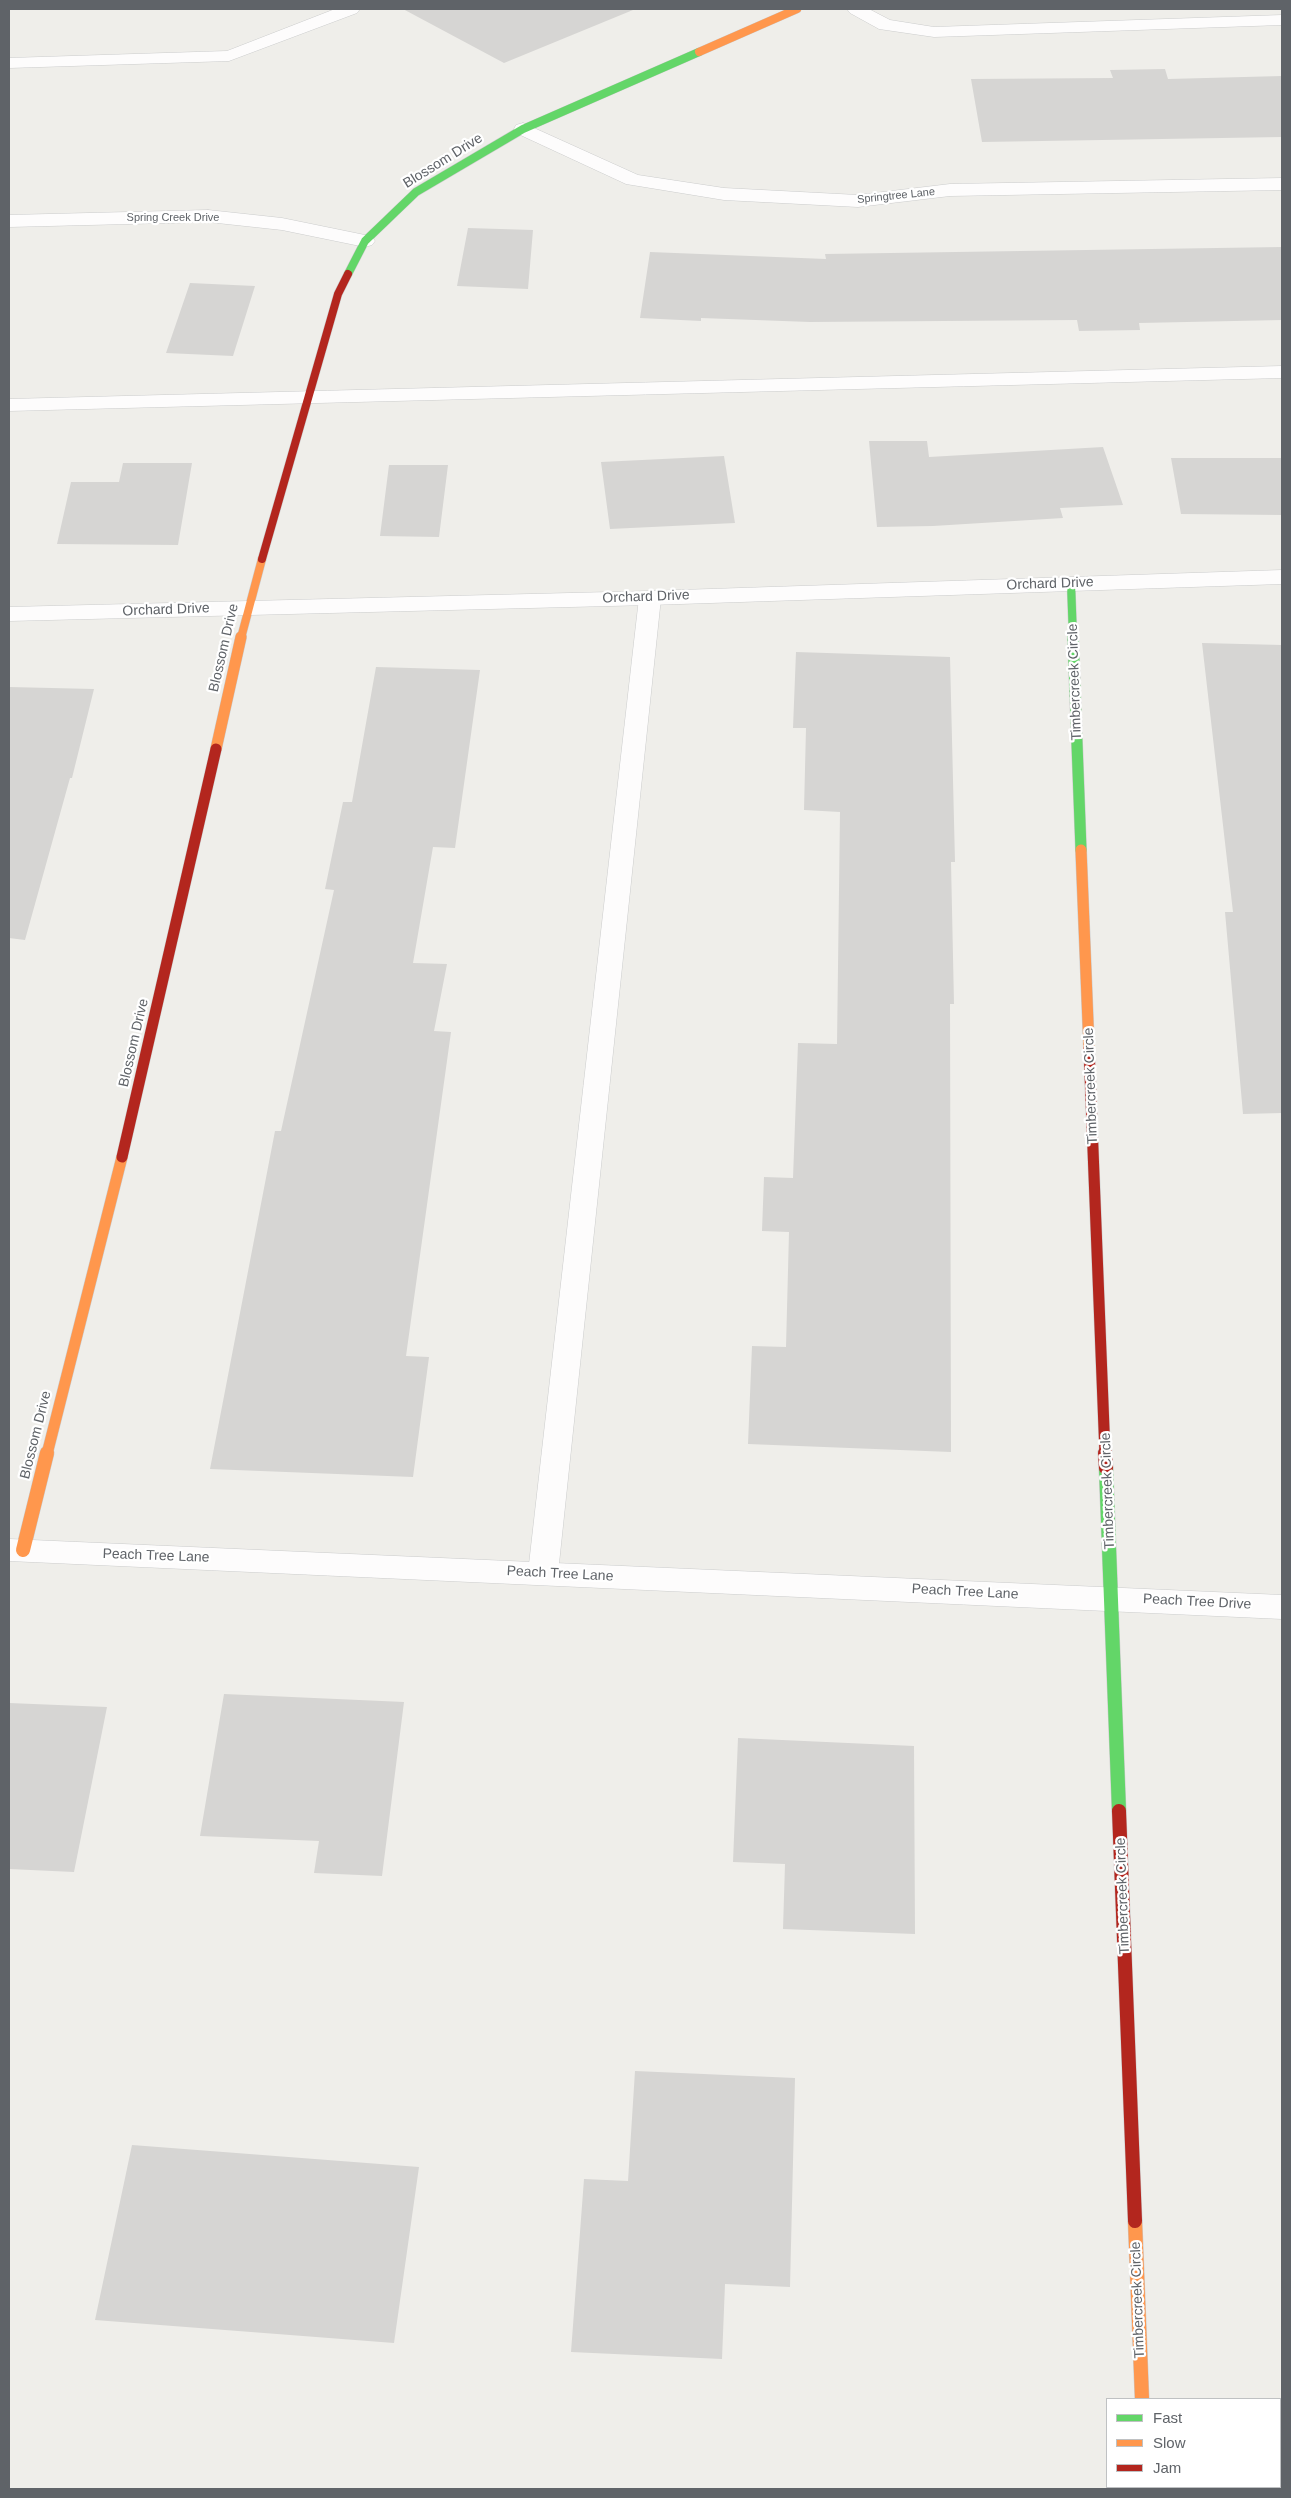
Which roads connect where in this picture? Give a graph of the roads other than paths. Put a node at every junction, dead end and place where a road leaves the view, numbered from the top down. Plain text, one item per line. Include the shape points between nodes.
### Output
1 (351, 9) edge
2 (797, 9) edge
3 (856, 9) edge
4 (1282, 20) edge
5 (9, 63) edge
6 (523, 129) junction
7 (1282, 184) edge
8 (9, 221) edge
9 (365, 241) junction
10 (1282, 372) edge
11 (308, 397) junction
12 (9, 405) edge
13 (1282, 576) edge
14 (1071, 583) junction
15 (650, 598) junction
16 (248, 607) junction
17 (9, 614) edge
18 (16, 1550) edge
19 (543, 1573) junction
20 (1112, 1598) junction
21 (1282, 1607) edge
22 (1142, 2398) edge

1 - 5 street via 229,56
2 - 6 street, Blossom Drive
3 - 4 street via 885,25 934,32
6 - 7 street, Springtree Lane via 632,180 724,194 858,201 950,190
6 - 9 street, Blossom Drive via 416,192
8 - 9 street, Spring Creek Drive via 208,216 282,224
9 - 11 street, Blossom Drive via 338,294
10 - 11 street
11 - 12 street
11 - 16 street, Blossom Drive
13 - 14 street, Orchard Drive
14 - 15 street, Orchard Drive
14 - 20 street, Timbercreek Circle
15 - 16 street, Orchard Drive
15 - 19 street
16 - 17 street, Orchard Drive
16 - 18 street, Blossom Drive via 143,1074
18 - 19 street, Peach Tree Lane
19 - 20 street, Peach Tree Lane
20 - 21 street, Peach Tree Drive
20 - 22 street, Timbercreek Circle

